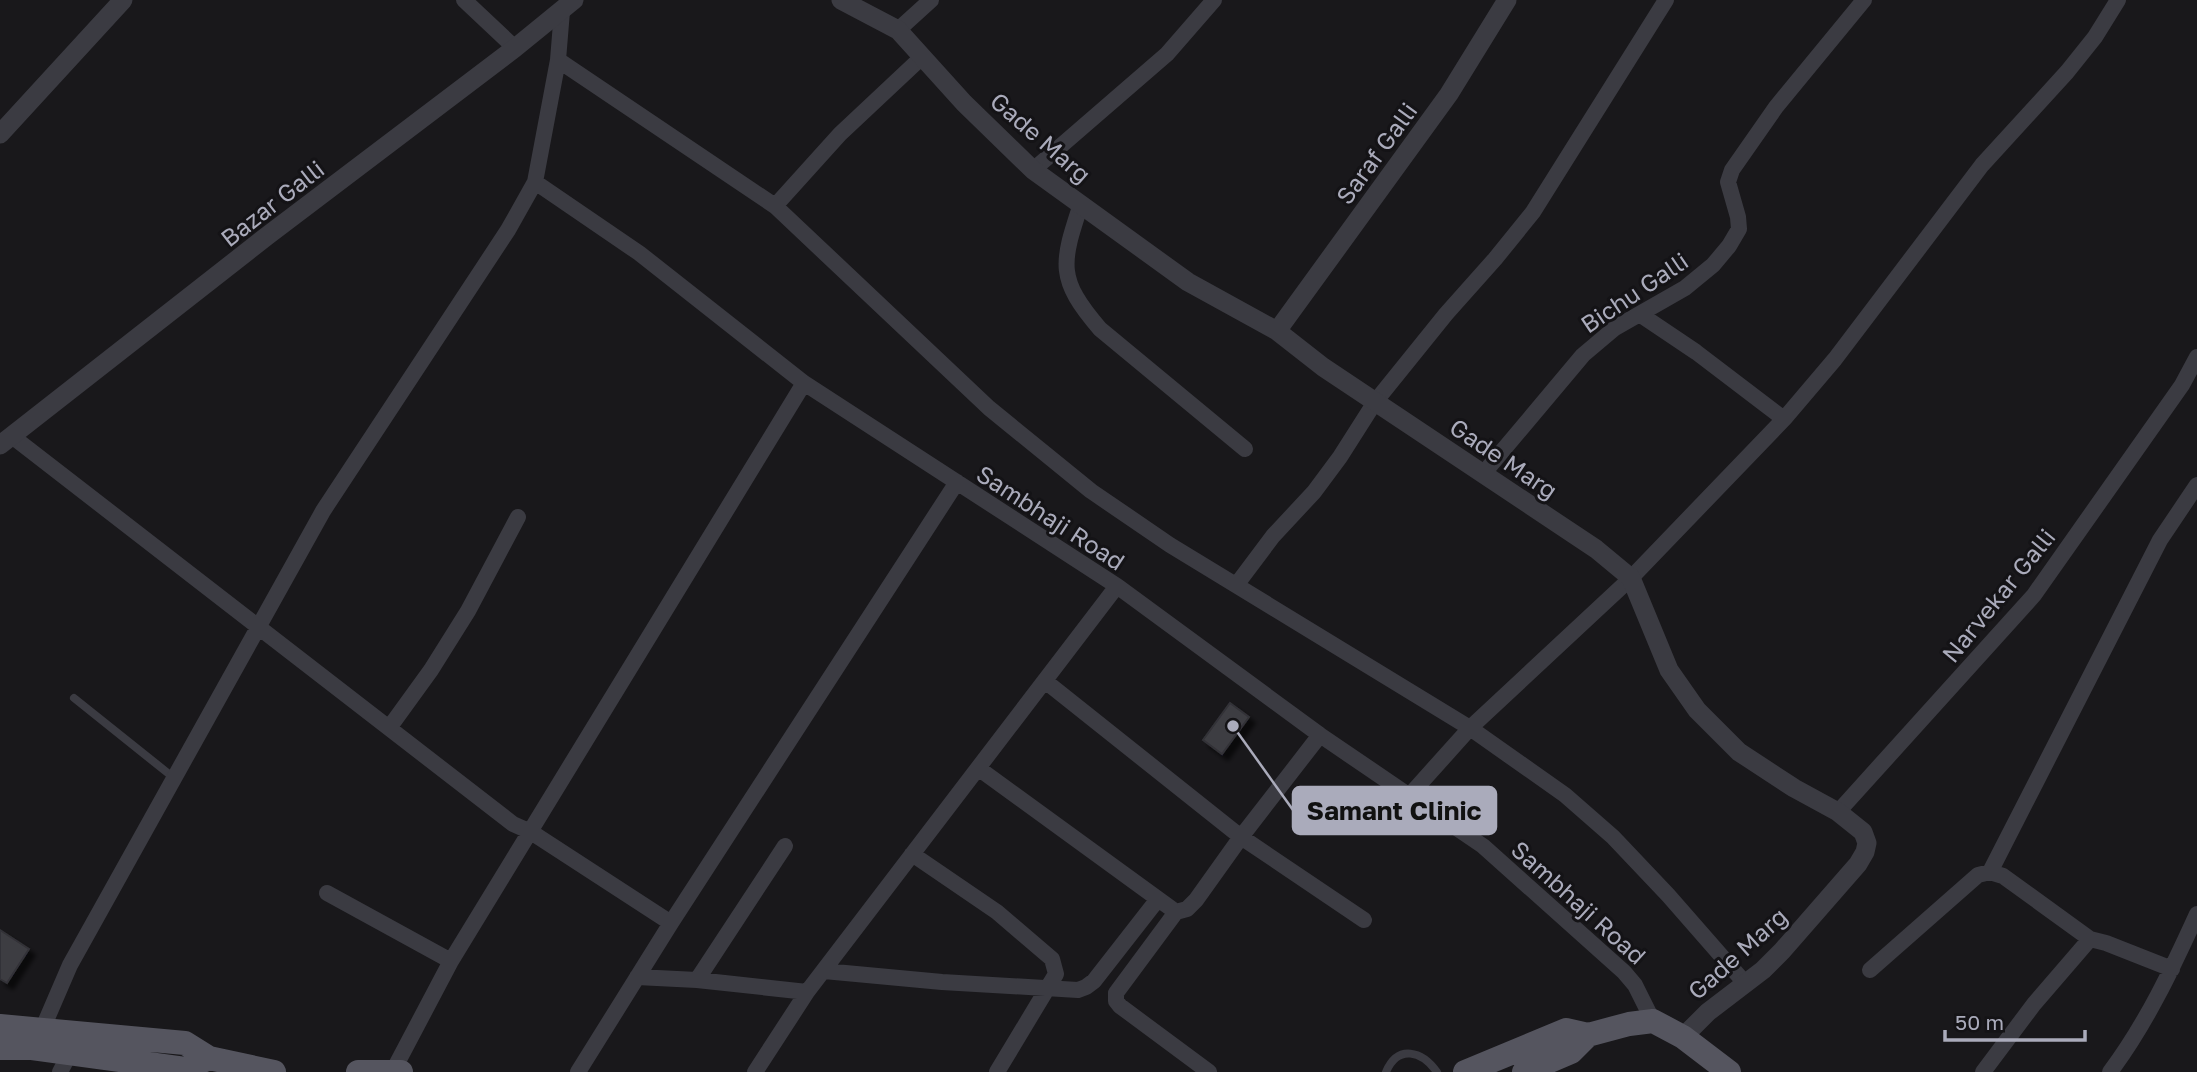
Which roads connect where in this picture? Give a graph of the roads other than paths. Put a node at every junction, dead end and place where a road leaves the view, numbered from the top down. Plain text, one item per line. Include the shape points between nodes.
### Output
1 (123, 0) edge
2 (464, 0) edge
3 (841, 0) edge
4 (931, 0) edge
5 (1214, 0) edge
6 (1507, 0) edge
7 (1666, 0) edge
8 (1864, 0) edge
9 (2118, 0) edge
10 (568, 5) edge
11 (898, 30) junction
12 (515, 48) junction
13 (921, 58) junction
14 (558, 60) junction
15 (0, 134) edge
16 (1033, 170) junction
17 (535, 182) junction
18 (1082, 204) junction
19 (775, 206) junction
20 (1641, 314) junction
21 (1277, 331) junction
22 (2197, 357) edge
23 (804, 383) junction
24 (1375, 402) junction
25 (1784, 419) junction
26 (6, 441) edge
27 (1245, 449) dead end
28 (1483, 474) junction
29 (957, 482) junction
30 (2197, 485) edge
31 (518, 517) dead end
32 (1631, 578) junction
33 (1237, 584) junction
34 (1117, 586) junction
35 (258, 628) junction
36 (1045, 681) junction
37 (74, 698) dead end
38 (1470, 728) junction
39 (389, 729) junction
40 (1320, 735) junction
41 (978, 768) junction
42 (174, 778) junction
43 (1409, 796) junction
44 (1838, 813) junction
45 (531, 832) junction
46 (1241, 837) junction
47 (785, 846) dead end
48 (912, 853) junction
49 (1990, 872) junction
50 (327, 893) dead end
51 (1158, 899) junction
52 (1175, 912) junction
53 (2197, 915) edge
54 (1364, 920) dead end
55 (671, 923) junction
56 (2090, 939) junction
57 (451, 961) junction
58 (2172, 969) junction
59 (1870, 970) dead end
60 (824, 971) junction
61 (637, 977) junction
62 (697, 980) junction
63 (1745, 983) junction
64 (1049, 987) junction
65 (807, 992) junction
66 (1653, 1021) junction
67 (0, 1026) edge
68 (43, 1030) junction
69 (1588, 1035) junction
70 (1683, 1037) junction
71 (0, 1048) edge
72 (209, 1058) junction
73 (65, 1063) edge
74 (397, 1071) edge
75 (266, 1072) edge
76 (358, 1072) edge
77 (578, 1072) edge
78 (755, 1072) edge
79 (997, 1072) edge
80 (1209, 1072) edge
81 (1386, 1072) edge
82 (1437, 1072) edge
83 (1465, 1072) edge
84 (1524, 1072) edge
85 (1729, 1072) edge
86 (1983, 1072) edge
87 (2110, 1072) edge

1 - 15 street
2 - 12 street
3 - 11 street, Gade Marg
4 - 11 street
5 - 16 street via 1167,54
6 - 21 street, Saraf Galli via 1449,94
7 - 24 street via 1533,212
8 - 20 street, Bichu Galli via 1776,107 1732,170 1728,182 1739,229 1729,246 1685,288
9 - 25 street via 2095,37 1982,165
10 - 12 street, Bazar Galli
10 - 14 street
11 - 13 street, Gade Marg
12 - 26 street, Bazar Galli
13 - 16 street, Gade Marg
13 - 19 street via 840,134
14 - 17 street
14 - 19 street
16 - 18 street, Gade Marg
17 - 23 street, Sambhaji Road via 639,253
17 - 35 street via 323,511
18 - 21 street, Gade Marg via 1188,282
18 - 27 street via 1067,247 1066,274 1080,306 1100,329
19 - 33 street via 989,408 1091,491
20 - 25 street
20 - 28 street, Bichu Galli via 1615,328 1583,355
21 - 24 street, Gade Marg
22 - 44 street, Narvekar Galli via 2034,595
23 - 29 street, Sambhaji Road
23 - 45 street
24 - 28 street, Gade Marg
24 - 33 street via 1321,483
25 - 32 street
26 - 35 street
28 - 32 street, Gade Marg via 1596,549
29 - 34 street, Sambhaji Road
29 - 55 street
30 - 49 street via 2160,540
31 - 39 street via 461,623
32 - 38 street
32 - 44 street, Gade Marg via 1669,670 1696,710 1739,752
33 - 38 street
34 - 36 street
34 - 40 street, Sambhaji Road
35 - 39 street
35 - 42 street
36 - 41 street
36 - 46 street
37 - 42 lane
38 - 43 street
38 - 63 street via 1613,836
39 - 45 street via 513,824
40 - 43 street, Sambhaji Road
40 - 46 street
41 - 48 street
41 - 51 street
42 - 68 street via 70,965
43 - 66 street, Sambhaji Road via 1483,846 1624,972 1636,985
44 - 63 street, Gade Marg via 1863,832 1865,852 1782,951
45 - 55 street
45 - 57 street
46 - 52 street via 1196,900
46 - 54 street
47 - 62 street
48 - 60 street
48 - 64 street via 1045,952 1056,974
49 - 56 street via 2003,876
49 - 59 street via 1978,875
50 - 57 street
51 - 52 street
51 - 64 street via 1094,981 1079,990
52 - 80 street via 1116,993 1116,1000
53 - 58 street
55 - 61 street
56 - 58 street
56 - 86 street
57 - 74 street
58 - 87 street
60 - 64 street
60 - 65 street
61 - 62 street
61 - 77 street
62 - 65 street
63 - 70 street, Gade Marg
64 - 79 street
65 - 78 street
66 - 69 main road
66 - 70 main road
67 - 68 main road
68 - 72 main road via 186,1043
69 - 83 main road via 1566,1030
69 - 84 main road via 1570,1052
70 - 85 main road
71 - 73 main road via 32,1048
72 - 73 main road via 185,1069
72 - 75 main road
74 - 76 main road
81 - 82 lane via 1399,1055 1410,1053 1420,1055

